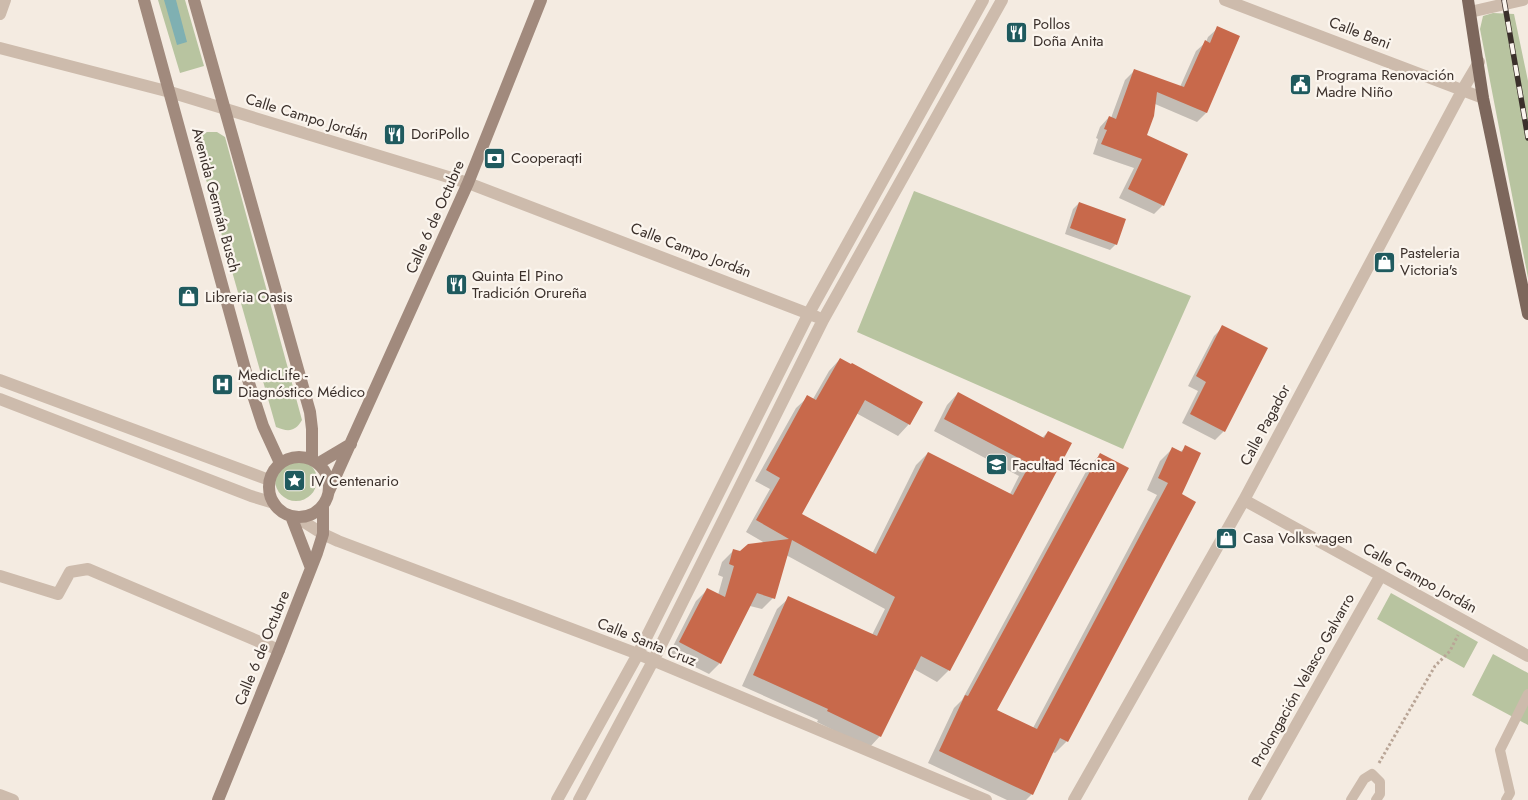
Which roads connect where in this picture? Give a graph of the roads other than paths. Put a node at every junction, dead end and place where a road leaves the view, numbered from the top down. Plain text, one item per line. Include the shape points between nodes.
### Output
1 (5, 0) edge
2 (144, 0) edge
3 (194, 0) edge
4 (541, 0) edge
5 (983, 0) edge
6 (1002, 0) edge
7 (1225, 0) edge
8 (1523, 0) edge
9 (1469, 6) edge
10 (0, 14) edge
11 (0, 48) edge
12 (1479, 62) junction
13 (1463, 90) junction
14 (170, 92) junction
15 (1483, 98) junction
16 (224, 109) junction
17 (468, 183) junction
18 (809, 313) junction
19 (1528, 314) edge
20 (824, 320) junction
21 (0, 380) edge
22 (0, 399) edge
23 (351, 444) junction
24 (316, 461) junction
25 (280, 463) junction
26 (269, 480) junction
27 (329, 490) junction
28 (1244, 500) junction
29 (274, 504) junction
30 (323, 505) junction
31 (294, 516) junction
32 (323, 534) junction
33 (311, 568) junction
34 (1381, 575) junction
35 (0, 576) edge
36 (279, 650) junction
37 (638, 654) junction
38 (1528, 656) edge
39 (652, 661) junction
40 (1528, 694) edge
41 (0, 795) edge
42 (13, 800) edge
43 (218, 800) edge
44 (557, 800) edge
45 (579, 800) edge
46 (986, 800) edge
47 (1074, 800) edge
48 (1254, 800) edge
49 (1351, 800) edge
50 (1376, 800) edge
51 (1506, 800) edge

1 - 10 street
2 - 14 main road, Avenida Germán Busch
3 - 16 main road, Avenida Germán Busch
4 - 17 main road, Calle 6 de Octubre
5 - 18 street
6 - 20 street
7 - 13 street, Calle Beni
8 - 9 street
9 - 12 main road
11 - 14 street, Calle Campo Jordán
12 - 13 street, Calle Pagador
12 - 15 main road
13 - 15 street, Calle Beni
13 - 28 street, Calle Pagador
14 - 16 street, Calle Campo Jordán
14 - 25 main road, Avenida Germán Busch via 248,383
15 - 19 main road
16 - 17 street, Calle Campo Jordán
16 - 24 main road, Avenida Germán Busch via 310,412
17 - 18 street, Calle Campo Jordán
17 - 23 main road, Calle 6 de Octubre
18 - 20 street, Calle Campo Jordán
18 - 37 street
20 - 39 street
21 - 26 street
22 - 29 street
23 - 24 main road
23 - 27 main road, Calle 6 de Octubre
24 - 25 main road via 295,456
24 - 27 main road via 327,476
25 - 26 main road
26 - 29 main road
27 - 30 main road
28 - 34 street, Calle Campo Jordán
28 - 47 street, Calle Pagador
29 - 31 main road
30 - 31 main road via 311,514
30 - 32 main road, Calle 6 de Octubre
31 - 32 street, Calle Santa Cruz
31 - 33 main road
32 - 33 main road, Calle 6 de Octubre
32 - 37 street, Calle Santa Cruz
33 - 36 main road, Calle 6 de Octubre
34 - 38 street, Calle Campo Jordán
34 - 48 street, Prolongación Velasco Galvarro
35 - 36 street via 58,594 70,572 88,568
36 - 43 main road, Calle 6 de Octubre
37 - 39 street, Calle Santa Cruz
37 - 44 street
39 - 45 street
39 - 46 street, Calle Santa Cruz
40 - 51 lane via 1500,750 1510,793
41 - 42 street
49 - 50 lane via 1364,779 1372,774 1380,782 1380,794

